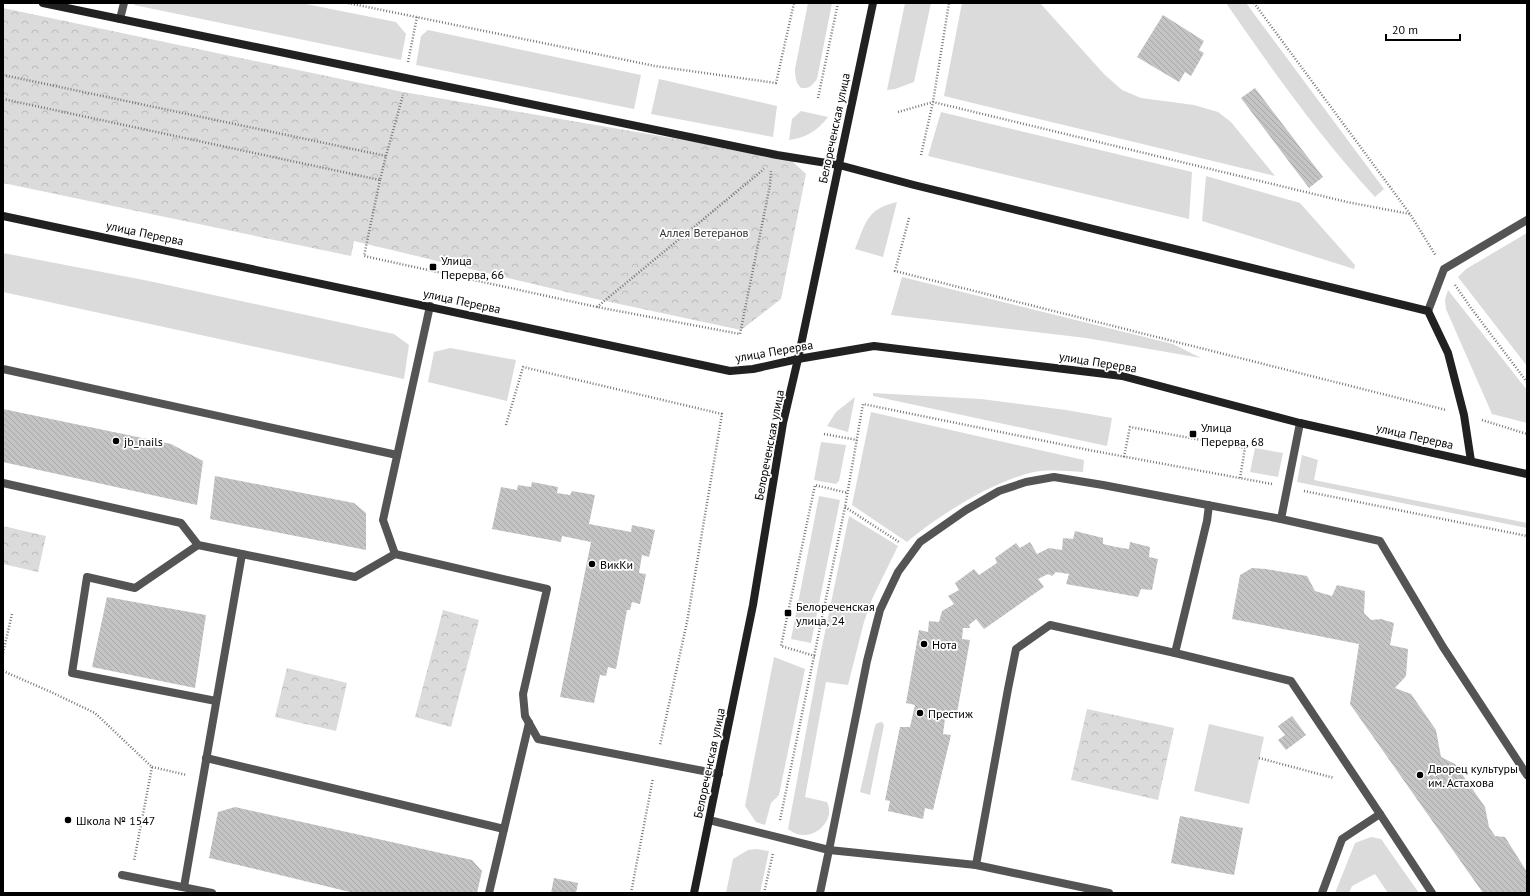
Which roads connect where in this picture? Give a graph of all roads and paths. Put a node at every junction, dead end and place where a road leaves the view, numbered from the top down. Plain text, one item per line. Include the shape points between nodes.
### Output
1 (43, 3) edge
2 (124, 3) edge
3 (348, 3) edge
4 (794, 3) edge
5 (838, 3) edge
6 (873, 3) edge
7 (949, 3) edge
8 (1254, 3) edge
9 (417, 17) junction
10 (120, 19) junction
11 (408, 63) dead end
12 (3, 75) edge
13 (403, 92) dead end
14 (818, 98) dead end
15 (3, 99) edge
16 (934, 102) junction
17 (898, 112) dead end
18 (921, 155) dead end
19 (386, 156) junction
20 (839, 165) junction
21 (766, 168) dead end
22 (771, 170) dead end
23 (380, 180) junction
24 (1410, 214) junction
25 (3, 216) edge
26 (909, 218) dead end
27 (1527, 220) edge
28 (1444, 269) junction
29 (430, 306) junction
30 (597, 307) junction
31 (1428, 311) junction
32 (798, 359) junction
33 (3, 369) edge
34 (1527, 382) edge
35 (1464, 415) junction
36 (1300, 423) junction
37 (506, 425) dead end
38 (824, 434) dead end
39 (1527, 434) edge
40 (857, 440) dead end
41 (397, 455) junction
42 (1124, 457) dead end
43 (1471, 461) junction
44 (1527, 474) edge
45 (1240, 478) dead end
46 (3, 483) edge
47 (848, 493) dead end
48 (1208, 505) junction
49 (845, 506) dead end
50 (1281, 519) junction
51 (893, 538) dead end
52 (198, 545) junction
53 (242, 554) junction
54 (395, 554) junction
55 (12, 614) dead end
56 (3, 653) edge
57 (1175, 653) junction
58 (3, 672) edge
59 (216, 701) junction
60 (528, 723) junction
61 (206, 758) junction
62 (1259, 758) dead end
63 (656, 762) junction
64 (152, 767) junction
65 (719, 774) junction
66 (1527, 775) edge
67 (202, 779) junction
68 (1360, 784) junction
69 (1380, 814) junction
70 (709, 820) junction
71 (504, 829) junction
72 (776, 837) junction
73 (829, 850) junction
74 (976, 865) junction
75 (122, 875) dead end
76 (131, 877) junction
77 (184, 887) junction
78 (212, 893) edge
79 (489, 893) edge
80 (631, 893) edge
81 (694, 893) edge
82 (764, 893) edge
83 (820, 893) edge
84 (1109, 893) edge
85 (1322, 893) edge
86 (1432, 893) edge

1 - 10 street
2 - 10 lane
3 - 9 path
4 - 9 path via 776,83 655,66
5 - 14 path
6 - 20 street, Белореченская улица
7 - 16 path
8 - 24 path
9 - 11 path
10 - 20 street via 777,155
12 - 19 path
13 - 19 path
15 - 23 path
16 - 17 path
16 - 18 path
16 - 24 path via 1340,200
19 - 23 path
20 - 31 street
20 - 32 street, Белореченская улица
21 - 30 path
22 - 30 path via 740,334
23 - 30 path via 364,256
24 - 28 path
25 - 29 street, улица Перерва
26 - 35 path via 895,271
27 - 28 lane
28 - 31 lane
28 - 34 path
29 - 32 street, улица Перерва via 730,371 753,369
29 - 41 lane
31 - 35 street via 1448,353
32 - 36 street, улица Перерва via 874,346 1122,376
32 - 65 street, Белореченская улица via 783,423 753,605
33 - 41 lane
35 - 39 path
35 - 43 street
36 - 43 street, улица Перерва
36 - 50 lane
37 - 63 path via 523,367 722,414 687,622
38 - 40 path
41 - 54 lane via 383,520
42 - 45 path via 1130,427 1230,445 1246,448
43 - 44 street, улица Перерва
46 - 52 lane via 181,523
47 - 72 path via 814,485 781,646 815,656
48 - 50 lane
48 - 57 lane via 1207,522
48 - 73 lane via 1054,477 1026,482 999,491 920,542 898,572 880,610 867,661
49 - 51 path
50 - 66 lane via 1380,541 1443,647
52 - 53 lane
52 - 59 lane via 135,588 87,577 72,673
53 - 54 lane via 354,577
53 - 59 lane
54 - 60 lane via 548,588 523,694
55 - 56 path
57 - 68 lane via 1291,681
57 - 74 lane via 1050,625 1016,649
58 - 64 path via 95,713
59 - 61 lane
60 - 63 lane via 538,739
60 - 71 lane
61 - 67 lane
61 - 71 lane
62 - 68 path
63 - 65 lane
63 - 80 path
64 - 67 path
64 - 76 path
65 - 70 street, Белореченская улица
67 - 77 lane
68 - 69 lane
69 - 85 lane via 1342,839
69 - 86 lane
70 - 72 lane
70 - 81 street, Белореченская улица
71 - 79 lane
72 - 73 lane
72 - 82 path
73 - 74 lane
73 - 83 lane
74 - 84 lane
75 - 76 lane
76 - 77 lane
77 - 78 lane

